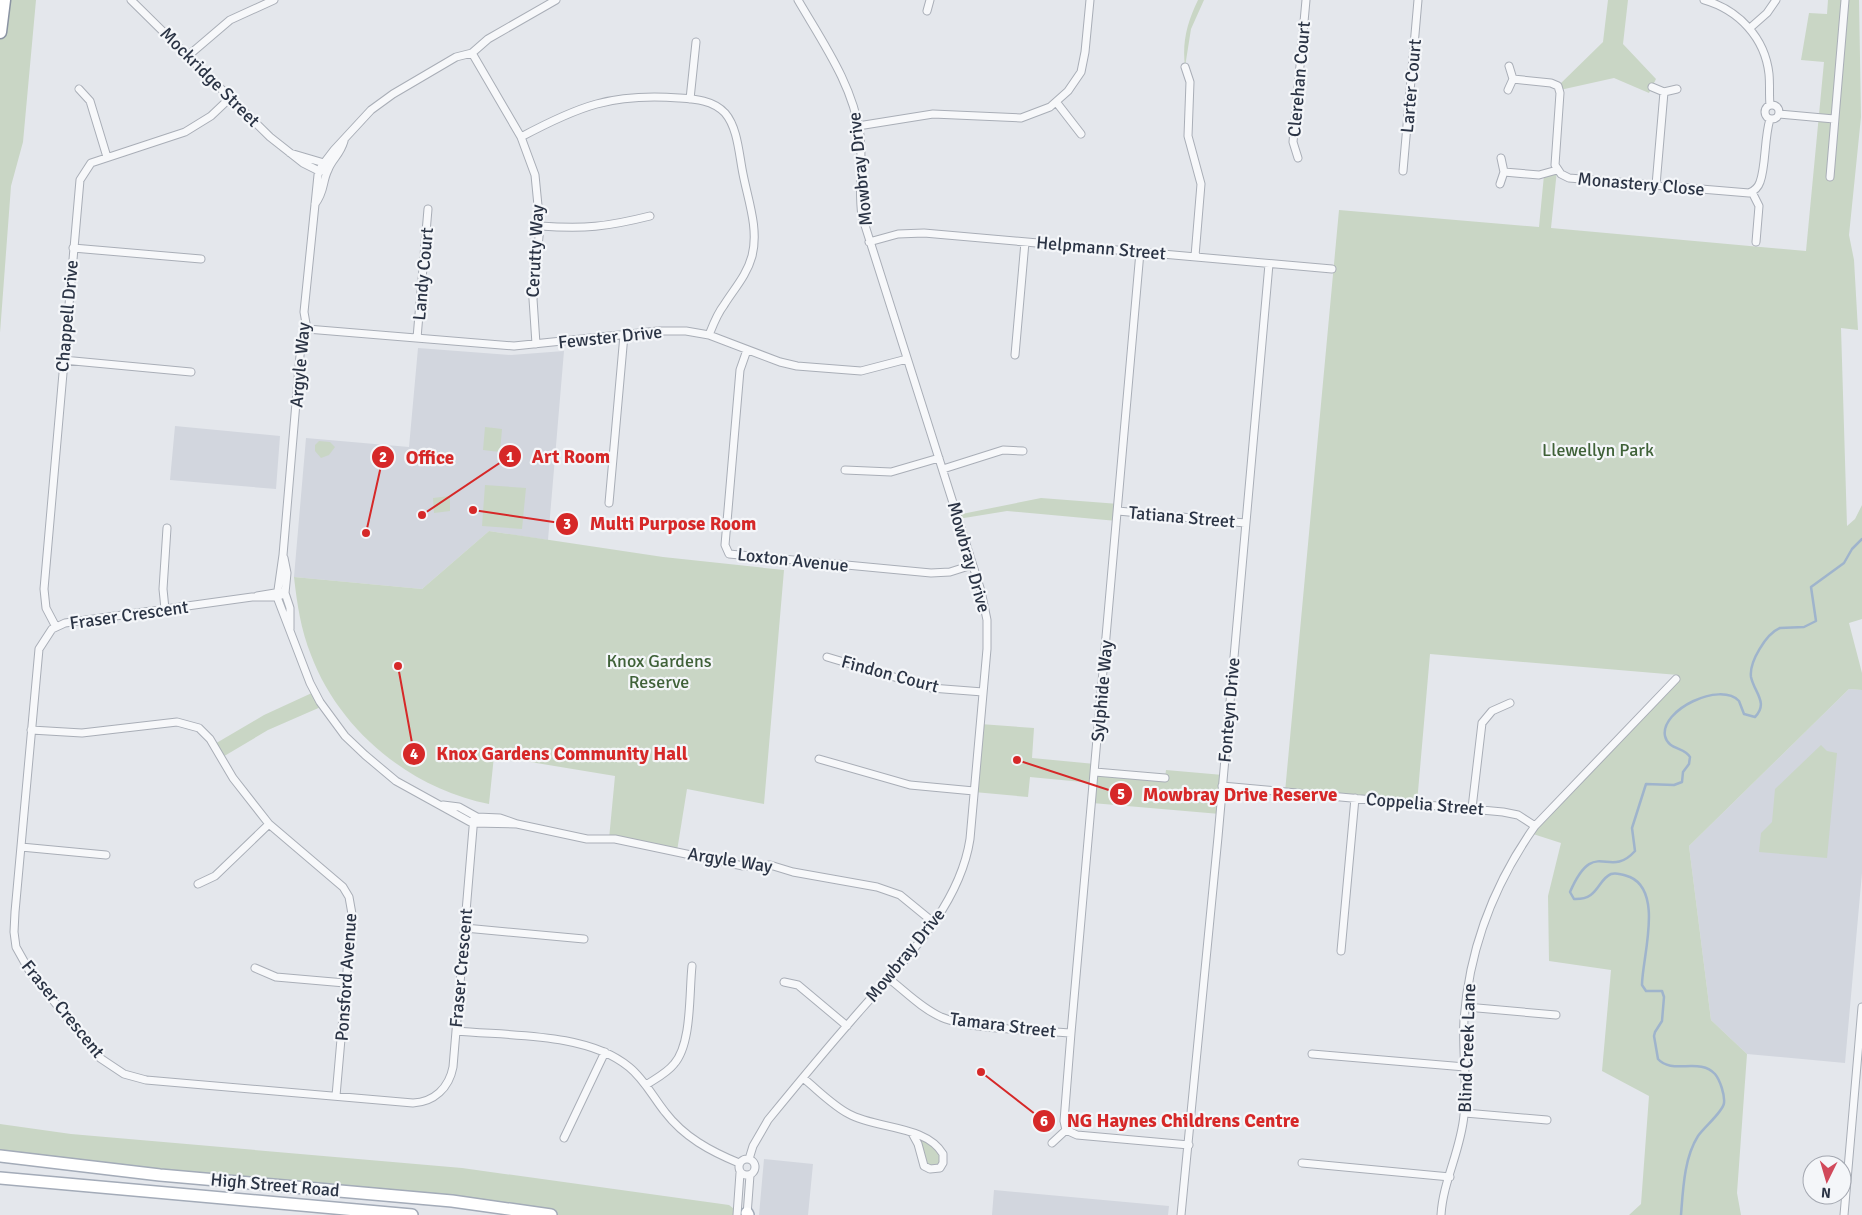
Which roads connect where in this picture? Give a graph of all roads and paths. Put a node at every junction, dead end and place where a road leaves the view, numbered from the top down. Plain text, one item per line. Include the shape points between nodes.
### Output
1 (131, 0) edge
2 (556, 0) edge
3 (798, 0) edge
4 (930, 0) edge
5 (1090, 0) edge
6 (1306, 0) edge
7 (1418, 0) edge
8 (1704, 0) edge
9 (1776, 0) edge
10 (1845, 0) edge
11 (4, 1) edge
12 (270, 1) edge
13 (927, 12) dead end
14 (1750, 28) junction
15 (0, 32) edge
16 (696, 42) dead end
17 (472, 53) junction
18 (189, 56) junction
19 (1509, 66) dead end
20 (1186, 67) dead end
21 (1513, 79) junction
22 (1652, 87) dead end
23 (1677, 88) dead end
24 (80, 89) dead end
25 (1508, 90) dead end
26 (1664, 92) junction
27 (231, 97) junction
28 (690, 99) junction
29 (1057, 103) junction
30 (1770, 106) junction
31 (1779, 114) junction
32 (1770, 119) junction
33 (1834, 119) junction
34 (858, 126) junction
35 (1081, 134) dead end
36 (521, 137) junction
37 (344, 141) junction
38 (290, 153) junction
39 (107, 157) junction
40 (1298, 158) dead end
41 (1501, 158) dead end
42 (324, 163) junction
43 (1557, 170) junction
44 (323, 171) junction
45 (1403, 171) dead end
46 (1504, 172) junction
47 (1830, 177) dead end
48 (1500, 184) dead end
49 (1656, 185) junction
50 (1752, 192) junction
51 (428, 209) dead end
52 (650, 216) dead end
53 (540, 226) junction
54 (870, 242) junction
55 (1025, 242) junction
56 (1756, 242) dead end
57 (73, 248) junction
58 (1140, 252) junction
59 (1195, 256) junction
60 (201, 259) dead end
61 (1268, 264) junction
62 (1332, 269) dead end
63 (307, 328) junction
64 (624, 335) junction
65 (709, 335) junction
66 (417, 338) junction
67 (536, 344) junction
68 (747, 350) junction
69 (1015, 355) dead end
70 (907, 359) junction
71 (64, 360) junction
72 (190, 372) dead end
73 (1023, 450) dead end
74 (939, 458) junction
75 (943, 469) junction
76 (845, 470) dead end
77 (609, 503) dead end
78 (1118, 511) junction
79 (1245, 523) junction
80 (167, 528) dead end
81 (283, 555) junction
82 (972, 565) junction
83 (285, 593) junction
84 (277, 594) junction
85 (165, 609) junction
86 (56, 627) junction
87 (290, 632) junction
88 (827, 657) dead end
89 (1676, 680) dead end
90 (983, 692) junction
91 (1510, 703) dead end
92 (31, 730) junction
93 (819, 759) dead end
94 (1095, 772) junction
95 (1165, 778) dead end
96 (1222, 786) junction
97 (974, 791) junction
98 (1355, 798) junction
99 (1472, 808) junction
100 (476, 820) junction
101 (269, 824) junction
102 (1535, 826) junction
103 (21, 847) junction
104 (106, 855) dead end
105 (198, 884) dead end
106 (933, 922) junction
107 (465, 928) junction
108 (584, 939) dead end
109 (1341, 951) dead end
110 (692, 966) dead end
111 (255, 968) dead end
112 (888, 978) junction
113 (784, 982) dead end
114 (345, 983) junction
115 (1466, 1007) junction
116 (1862, 1007) edge
117 (1556, 1015) dead end
118 (846, 1026) junction
119 (456, 1031) junction
120 (1071, 1033) junction
121 (604, 1052) junction
122 (1312, 1054) dead end
123 (1465, 1067) junction
124 (803, 1078) junction
125 (646, 1086) junction
126 (336, 1096) junction
127 (1465, 1113) junction
128 (1547, 1120) dead end
129 (1066, 1130) junction
130 (912, 1133) junction
131 (564, 1138) dead end
132 (1052, 1143) dead end
133 (1189, 1145) junction
134 (0, 1156) edge
135 (749, 1159) junction
136 (739, 1163) junction
137 (1302, 1163) dead end
138 (740, 1173) junction
139 (160, 1175) junction
140 (750, 1175) junction
141 (1450, 1177) junction
142 (0, 1178) edge
143 (168, 1193) junction
144 (344, 1212) edge
145 (412, 1215) edge
146 (547, 1215) edge
147 (551, 1215) edge
148 (745, 1215) edge
149 (1181, 1215) edge
150 (1441, 1215) edge
151 (1844, 1215) edge

1 - 18 street, Mockridge Street
2 - 17 street, Argyle Way via 488,39
3 - 34 street, Mowbray Drive via 843,78
4 - 13 street
5 - 29 street via 1083,65 1074,85
6 - 40 street, Clerehan Court via 1293,142
7 - 45 street, Larter Court
8 - 14 street via 1728,10
9 - 14 street
10 - 33 street
11 - 15 highway
12 - 18 street via 230,20
14 - 30 street via 1768,67
16 - 28 street
17 - 36 street, Cerutty Way
17 - 37 street, Argyle Way via 456,57 393,94 371,110
18 - 27 street, Mockridge Street
19 - 21 street
20 - 59 street via 1190,82 1188,136 1201,184
21 - 25 street
21 - 43 street, Monastery Close via 1551,83 1559,88
22 - 26 street
23 - 26 street
24 - 39 street via 90,101
26 - 49 street
27 - 38 street, Mockridge Street
27 - 39 street, Chappell Drive via 211,116 185,132
28 - 36 street via 643,96 602,101 569,112
28 - 65 street via 715,105 732,124 754,230 749,264 719,312
29 - 34 street via 1021,118 933,114
29 - 35 street
30 - 31 street via 1777,107
30 - 32 street via 1765,112
31 - 32 street via 1776,119
31 - 33 street
32 - 50 street via 1761,178
33 - 47 street
34 - 54 street, Mowbray Drive via 860,198
36 - 53 street, Cerutty Way via 535,175
37 - 42 street, Argyle Way
37 - 44 street, Argyle Way via 340,154
38 - 42 street, Mockridge Street
38 - 44 street, Mockridge Street via 301,162
39 - 57 street, Chappell Drive via 91,163 80,180
41 - 46 street
42 - 44 street, Argyle Way
43 - 46 street via 1539,175
43 - 49 street, Monastery Close via 1569,178
44 - 63 street, Argyle Way via 315,195 304,312
46 - 48 street
49 - 50 street, Monastery Close
50 - 56 street via 1759,209
51 - 66 street, Landy Court
52 - 53 street via 582,229
53 - 67 street, Cerutty Way via 533,299
54 - 55 street, Helpmann Street via 914,232
54 - 70 street, Mowbray Drive
55 - 58 street, Helpmann Street
55 - 69 street
57 - 60 street
57 - 71 street, Chappell Drive
58 - 59 street, Helpmann Street
58 - 78 street, Sylphide Way
59 - 61 street, Helpmann Street
61 - 62 street, Helpmann Street
61 - 79 street, Fonteyn Drive
63 - 66 street, Fewster Drive
63 - 81 street, Argyle Way via 301,344
64 - 65 street, Fewster Drive via 671,331
64 - 67 street, Fewster Drive
64 - 77 street
65 - 68 street, Fewster Drive
66 - 67 street, Fewster Drive via 505,346
68 - 70 street, Fewster Drive via 788,364 854,371 868,371
68 - 82 street, Loxton Avenue via 740,370 726,525 725,545 729,554 931,573 950,572
70 - 74 street, Mowbray Drive
71 - 72 street
71 - 86 street, Chappell Drive via 44,589 46,608
73 - 75 street via 1004,450
74 - 75 street, Mowbray Drive
74 - 76 street via 891,472
75 - 82 street, Mowbray Drive
78 - 79 street, Tatiana Street
78 - 94 street, Sylphide Way
79 - 96 street, Fonteyn Drive
80 - 85 street via 163,583
81 - 83 street, Argyle Way
81 - 84 street, Argyle Way
82 - 90 street, Mowbray Drive via 981,591 987,628
83 - 84 street, Fraser Crescent
83 - 87 street, Argyle Way via 290,612
84 - 85 street, Fraser Crescent
84 - 87 street, Argyle Way
85 - 86 street, Fraser Crescent
86 - 92 street, Fraser Crescent via 47,634 39,649
87 - 100 street, Argyle Way via 320,702 345,736 384,772 406,787
88 - 90 street, Findon Court via 931,688
89 - 102 street, Blind Creek Lane
90 - 97 street, Mowbray Drive
91 - 99 street via 1492,711 1482,723
92 - 101 street, Ponsford Avenue via 82,733 177,722 193,725 207,735 233,778
92 - 103 street, Fraser Crescent
93 - 97 street via 910,785
94 - 95 street
94 - 120 street, Sylphide Way
96 - 98 street, Coppelia Street
96 - 133 street, Fonteyn Drive
97 - 106 street, Mowbray Drive via 966,861 950,898
98 - 99 street, Coppelia Street
98 - 109 street
99 - 102 street, Coppelia Street via 1513,814
100 - 106 street, Argyle Way via 517,824 593,840 615,839 744,866 770,865 877,887 900,895
100 - 107 street, Fraser Crescent
101 - 105 street via 215,876
101 - 114 street, Ponsford Avenue via 335,878 349,897 352,920
102 - 115 street, Blind Creek Lane via 1510,866 1486,918 1472,966
103 - 104 street
103 - 126 street, Fraser Crescent via 14,932 20,956 44,990 105,1062 124,1074 146,1080
106 - 112 street, Mowbray Drive
107 - 108 street
107 - 119 street, Fraser Crescent
110 - 125 street via 685,1038 680,1055 670,1068
111 - 114 street via 276,977
112 - 118 street, Mowbray Drive
112 - 120 street, Tamara Street via 924,1007 948,1020
113 - 118 street via 798,985
114 - 126 street, Ponsford Avenue
115 - 117 street
115 - 123 street, Blind Creek Lane
116 - 151 street
118 - 124 street, Mowbray Drive
119 - 121 street via 568,1041
119 - 126 street, Fraser Crescent via 450,1080 429,1100 413,1103
120 - 129 street, Sylphide Way
121 - 125 street via 628,1066
121 - 131 street
122 - 123 street
123 - 127 street, Blind Creek Lane
124 - 130 street via 849,1114
124 - 135 street, Mowbray Drive via 768,1120
125 - 136 street via 671,1120 688,1135 717,1154
127 - 128 street
127 - 141 street, Blind Creek Lane
129 - 132 street
129 - 133 street via 1077,1135
130 - 130 street via 927,1138 941,1151 944,1161 940,1168 924,1166
133 - 149 street, Fonteyn Drive
134 - 139 main road, High Street Road
135 - 136 street
135 - 140 street, Mowbray Drive via 755,1165
136 - 138 street, Mowbray Drive
137 - 141 street
138 - 140 street
138 - 148 street, Mowbray Drive
139 - 143 main road via 160,1184
139 - 146 main road, High Street Road via 452,1201
140 - 148 street, Mowbray Drive
141 - 150 street, Blind Creek Lane
142 - 143 main road, High Street Road
143 - 144 main road, High Street Road
144 - 145 main road, High Street Road
146 - 147 main road, High Street Road

